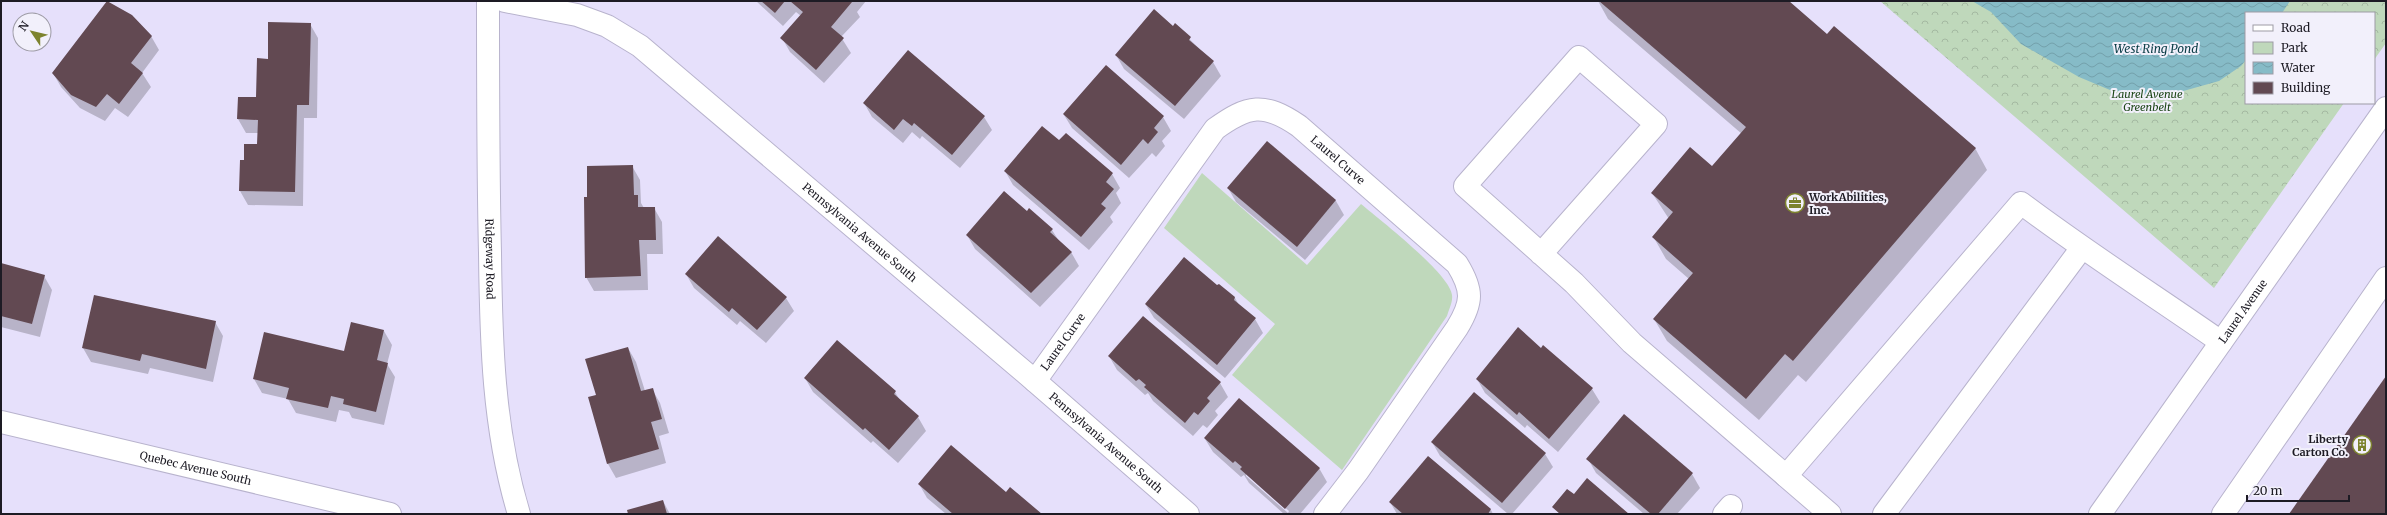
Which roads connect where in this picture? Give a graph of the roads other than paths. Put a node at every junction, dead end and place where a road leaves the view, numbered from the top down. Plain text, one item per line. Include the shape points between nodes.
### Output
1 (488, 1) edge
2 (505, 1) edge
3 (2386, 108) edge
4 (2082, 249) junction
5 (1541, 254) junction
6 (2386, 278) edge
7 (2221, 342) junction
8 (1035, 381) junction
9 (1, 422) edge
10 (1786, 476) junction
11 (390, 514) edge
12 (519, 514) edge
13 (1188, 514) edge
14 (1325, 514) edge
15 (1830, 514) edge
16 (1884, 514) edge
17 (2100, 514) edge
18 (2223, 514) edge

1 - 12 street, Ridgeway Road via 489,216 494,392
2 - 8 street, Pennsylvania Avenue South via 577,15 607,26 640,46
3 - 7 street, Laurel Avenue
4 - 7 street
4 - 10 street via 2021,203
4 - 16 street
5 - 5 street via 1656,124 1579,57 1465,186
5 - 10 street via 1574,283 1632,343
6 - 18 street
7 - 17 street, Laurel Avenue
8 - 13 street, Pennsylvania Avenue South
8 - 14 street, Laurel Curve via 1215,129 1231,118 1256,108 1283,115 1299,126 1457,264 1469,287 1470,300 1457,328 1358,471
9 - 11 street, Quebec Avenue South
10 - 15 street

